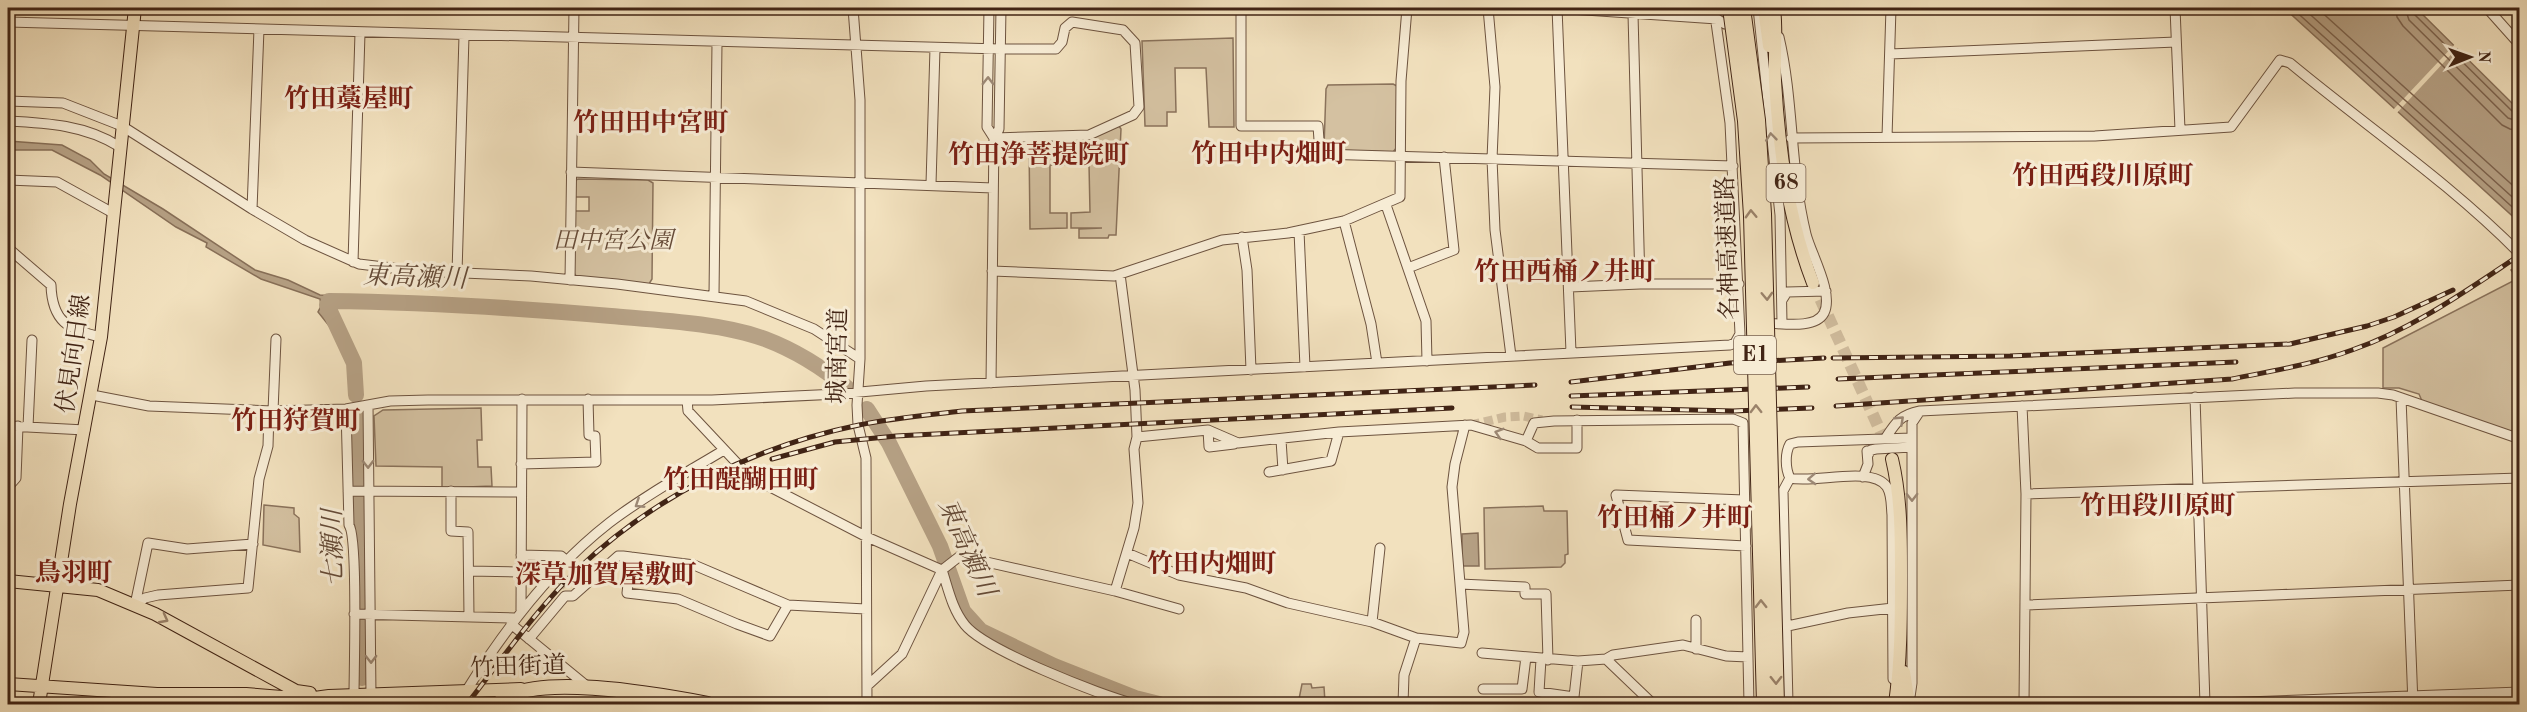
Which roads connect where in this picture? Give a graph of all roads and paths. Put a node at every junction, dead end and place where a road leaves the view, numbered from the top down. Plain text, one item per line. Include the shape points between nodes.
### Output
1 (135, 8) edge
2 (574, 8) edge
3 (853, 8) edge
4 (988, 8) edge
5 (1001, 8) edge
6 (1241, 8) edge
7 (1407, 8) edge
8 (1488, 8) edge
9 (1556, 8) edge
10 (1714, 8) edge
11 (1730, 8) edge
12 (1743, 8) edge
13 (1758, 8) edge
14 (1764, 8) edge
15 (1774, 8) edge
16 (1891, 8) edge
17 (2175, 8) edge
18 (2487, 8) edge
19 (1633, 14) junction
20 (2495, 17) junction
21 (1717, 19) junction
22 (8, 22) edge
23 (1776, 22) junction
24 (1759, 23) junction
25 (133, 24) junction
26 (2487, 25) dead end
27 (259, 29) junction
28 (360, 33) junction
29 (464, 36) junction
30 (573, 39) junction
31 (2517, 40) edge
32 (2176, 42) junction
33 (717, 43) junction
34 (856, 46) junction
35 (935, 48) junction
36 (989, 49) junction
37 (1000, 49) junction
38 (1890, 54) junction
39 (1775, 80) junction
40 (8, 101) edge
41 (8, 121) edge
42 (122, 126) junction
43 (2180, 130) junction
44 (994, 138) junction
45 (1791, 138) junction
46 (1887, 138) junction
47 (120, 147) junction
48 (1400, 156) junction
49 (1444, 158) junction
50 (1492, 159) junction
51 (1563, 161) junction
52 (1637, 164) junction
53 (1733, 166) junction
54 (571, 172) junction
55 (715, 178) junction
56 (8, 180) edge
57 (859, 182) junction
58 (931, 184) junction
59 (993, 188) junction
60 (1386, 205) junction
61 (252, 209) junction
62 (113, 210) junction
63 (1344, 221) junction
64 (1299, 231) junction
65 (1242, 237) junction
66 (8, 248) edge
67 (2520, 254) edge
68 (353, 262) junction
69 (1408, 268) junction
70 (992, 271) junction
71 (457, 273) junction
72 (1120, 274) junction
73 (570, 280) junction
74 (1813, 283) tunnel mouth
75 (1640, 284) junction
76 (1739, 284) junction
77 (1570, 287) junction
78 (1826, 291) junction
79 (714, 295) junction
80 (1782, 300) junction
81 (1740, 322) junction
82 (1782, 323) junction
83 (101, 337) junction
84 (276, 339) dead end
85 (32, 340) dead end
86 (1571, 352) junction
87 (1511, 356) junction
88 (860, 359) junction
89 (1427, 361) junction
90 (1377, 363) junction
91 (1305, 367) junction
92 (1251, 370) junction
93 (1133, 376) junction
94 (991, 383) junction
95 (859, 392) junction
96 (92, 395) junction
97 (2195, 397) junction
98 (2401, 398) junction
99 (522, 399) junction
100 (588, 399) junction
101 (687, 400) junction
102 (368, 405) junction
103 (2022, 406) junction
104 (346, 409) junction
105 (271, 411) junction
106 (1920, 411) junction
107 (1577, 420) junction
108 (1468, 425) junction
109 (8, 426) edge
110 (23, 427) junction
111 (85, 430) junction
112 (1208, 430) junction
113 (1339, 432) junction
114 (1137, 436) junction
115 (1885, 439) junction
116 (2520, 439) edge
117 (1281, 440) junction
118 (1867, 440) junction
119 (1526, 441) junction
120 (1238, 443) junction
121 (1912, 443) junction
122 (724, 450) junction
123 (1786, 450) junction
124 (1743, 452) junction
125 (1868, 455) junction
126 (1892, 459) tunnel mouth
127 (521, 464) junction
128 (1282, 470) junction
129 (1269, 472) dead end
130 (1863, 477) junction
131 (1790, 478) junction
132 (2520, 478) edge
133 (2405, 482) junction
134 (2198, 488) junction
135 (358, 490) junction
136 (451, 491) junction
137 (521, 492) junction
138 (8, 493) edge
139 (2026, 494) junction
140 (1744, 500) junction
141 (360, 530) junction
142 (867, 537) junction
143 (253, 544) junction
144 (1746, 546) junction
145 (1380, 548) dead end
146 (1127, 553) junction
147 (520, 555) junction
148 (631, 557) junction
149 (567, 561) junction
150 (361, 569) junction
151 (942, 569) junction
152 (469, 571) junction
153 (520, 572) junction
154 (8, 581) edge
155 (1460, 584) junction
156 (57, 585) junction
157 (2520, 585) edge
158 (1115, 591) junction
159 (2409, 591) junction
160 (2201, 599) junction
161 (135, 605) junction
162 (788, 605) junction
163 (2025, 605) junction
164 (1893, 608) junction
165 (866, 609) junction
166 (1179, 609) dead end
167 (362, 614) junction
168 (469, 617) junction
169 (516, 618) junction
170 (1696, 620) dead end
171 (1372, 622) junction
172 (1786, 626) junction
173 (1748, 634) junction
174 (1416, 638) junction
175 (529, 639) junction
176 (1696, 649) junction
177 (1482, 653) dead end
178 (1902, 656) junction
179 (1526, 657) junction
180 (1748, 657) junction
181 (1544, 659) junction
182 (1606, 659) junction
183 (1578, 661) junction
184 (276, 679) junction
185 (8, 684) edge
186 (867, 686) junction
187 (41, 687) junction
188 (590, 688) junction
189 (529, 689) junction
190 (1483, 689) dead end
191 (626, 690) junction
192 (2520, 692) edge
193 (465, 693) junction
194 (414, 694) junction
195 (371, 695) junction
196 (329, 696) junction
197 (246, 699) edge
198 (353, 700) edge
199 (667, 700) edge
200 (2413, 700) edge
201 (279, 701) edge
202 (1909, 703) edge
203 (707, 704) edge
204 (2205, 704) edge
205 (39, 705) edge
206 (311, 705) edge
207 (479, 705) edge
208 (498, 705) edge
209 (626, 705) edge
210 (867, 705) edge
211 (1135, 705) edge
212 (1403, 705) edge
213 (1653, 705) edge
214 (1749, 705) edge
215 (1764, 705) edge
216 (1777, 705) edge
217 (1788, 705) edge
218 (1895, 705) edge
219 (2024, 705) edge
220 (2192, 705) edge

1 - 25 main road, 伏見向日線
2 - 30 street
3 - 34 street, 城南宮道
4 - 36 street
5 - 37 street
6 - 48 street via 1241,126 1318,126 1320,154
7 - 48 street
8 - 50 street via 1496,87
9 - 19 street
9 - 51 street
10 - 21 street
215 -> 11 highway, 名神高速道路 / E1, bridge via 1751,216 1745,121
12 -> 216 highway, 名神高速道路 / E1, bridge via 1758,120 1764,214
13 - 24 street
14 - 39 main road, 68
15 - 23 main road, 68
16 - 38 street
17 - 32 street
18 - 20 street
19 - 21 street
19 - 52 street
20 - 26 street
20 - 31 street
21 - 24 street via 1725,24
21 - 53 street
22 - 25 street
23 - 39 main road, 68
23 - 45 street
80 -> 24 street via 1780,215
25 - 27 street
25 - 42 main road, 伏見向日線
27 - 28 street
27 - 61 street
28 - 29 street
28 - 68 street
29 - 30 street
29 - 71 street
30 - 33 street
30 - 54 street
32 - 38 street
32 - 43 street
33 - 34 street
33 - 55 street
34 - 35 street
34 - 57 street, 城南宮道
35 - 36 street
35 - 58 street
36 - 37 street
44 -> 36 street via 987,127
37 - 44 street via 999,129
37 - 44 street via 1056,49 1072,22 1123,30 1135,43 1139,107 1133,115 1089,135
38 - 46 street
39 - 74 main road, 68 via 1791,220
40 - 42 street via 63,103
41 - 47 street via 67,126 91,132
42 - 47 main road, 伏見向日線
42 - 61 street
43 - 46 street via 2095,136
43 - 67 street via 2231,126 2280,60 2290,63 2420,164
44 - 59 street
45 - 46 street
45 - 78 street via 1804,225
47 - 62 main road, 伏見向日線
48 - 49 street
48 - 60 street via 1400,197
49 - 50 street
49 - 69 street via 1454,250
50 - 51 street
50 - 87 street via 1495,230
51 - 52 street
51 - 77 street
52 - 53 street
52 - 75 street
53 - 76 street
54 - 55 street
54 - 73 street
55 - 57 street
55 - 79 street
56 - 62 street via 57,182
57 - 58 street
57 - 88 street, 城南宮道
58 - 59 street
59 - 70 street
60 - 63 street
60 - 69 street
61 - 68 street
62 - 83 main road, 伏見向日線
63 - 64 street
63 - 90 street
64 - 65 street
64 - 91 street
65 - 72 street
65 - 92 street
66 - 83 street via 51,285 52,303 63,321 83,333
68 - 71 street via 395,270
69 - 89 street via 1426,321
70 - 72 street
70 - 94 street
71 - 73 street
72 - 93 street
73 - 79 street
75 - 76 street
75 - 77 street
76 - 81 street
77 - 86 street
78 - 80 street via 1787,292
78 - 82 street via 1826,307 1819,319 1812,323
79 - 88 street via 746,300 814,329
80 - 82 street
81 - 82 street
81 - 86 street via 1740,334 1736,343 1730,345
83 - 96 main road, 伏見向日線
84 - 105 street
85 - 110 street
86 - 87 street
87 - 89 street
88 - 95 street, 城南宮道
89 - 90 street
90 - 91 street
91 - 92 street
92 - 93 street
93 - 94 street
93 - 114 street
94 - 95 street
95 - 101 street
95 - 142 street, 城南宮道 via 858,425 866,458
96 - 105 street via 149,406
96 - 111 main road, 伏見向日線
97 - 98 street via 2378,393
97 - 103 street
97 - 134 street
98 - 116 street
98 - 133 street
99 - 100 street
99 - 102 street via 390,401
99 - 127 street
100 - 101 street
100 - 127 street via 589,435 595,436 596,462
101 - 122 street via 688,411
102 - 104 street
102 -> 135 street
103 - 106 street
103 - 139 street
104 - 105 street
104 - 135 street
105 - 143 street
115 -> 106 street via 1906,414
106 - 121 street via 1912,423
107 - 119 street via 1534,423
107 - 119 street via 1577,448 1538,448
107 - 124 street via 1733,419 1743,423
108 - 113 street
119 -> 108 street
108 - 155 street via 1452,487
109 - 110 street
110 - 111 street
110 - 138 street via 16,478
111 - 156 main road, 伏見向日線
112 - 114 street
112 - 120 street
112 - 120 street via 1209,447
113 - 117 street
113 - 128 street via 1331,461
114 - 146 street via 1134,449 1138,503
115 - 118 street
115 - 121 street
117 - 120 street
117 - 128 street
118 - 123 street via 1798,442
118 - 125 street
121 - 125 street via 1871,450
121 -> 202 street
122 - 142 street via 749,476
122 -> 149 street via 609,523
123 - 124 street
123 - 131 street
124 - 140 street
125 - 130 street
126 - 178 main road via 1900,508
127 - 137 street
128 - 129 street
130 -> 131 street
130 - 164 street via 1880,480 1889,492
131 - 172 street via 1782,491
132 - 133 street
133 - 134 street
133 - 159 street
134 - 139 street
134 - 160 street
135 - 136 street
135 - 141 street
135 - 141 street via 349,525
136 - 137 street
136 - 152 street via 451,531 468,532
137 - 147 street
139 - 163 street
140 - 144 street
140 - 144 street via 1616,495 1628,540
141 - 150 street
141 - 150 street
142 - 151 street
142 - 165 street, 城南宮道
143 - 161 street via 248,588 158,594
143 - 161 street via 187,549 148,543
144 - 173 street
145 - 171 street
146 - 158 street
146 - 171 street via 1179,575 1246,588 1288,603
147 - 149 street via 561,556
147 - 153 street
148 - 162 street via 694,565
148 - 162 street via 627,592 678,599 770,636
148 - 175 street via 618,556 574,590 573,596 565,596
149 - 169 street via 557,578
150 - 167 street
150 - 167 street
151 - 158 street via 960,556
151 - 186 street via 902,654
151 - 211 street via 953,604 974,635 1011,655
152 - 153 street
152 - 168 street
153 - 169 street
154 - 156 main road, 竹田街道
155 - 174 street via 1464,632 1461,643
155 - 181 street via 1525,587 1525,594 1546,594
156 - 161 main road, 竹田街道 via 98,590
156 - 187 main road, 伏見向日線
157 - 159 street
158 - 166 street
159 - 160 street
159 - 200 street
160 - 163 street
160 - 204 street
161 -> 184 main road, 竹田街道
162 - 165 street
163 - 219 street
164 - 172 street
164 - 218 street
165 - 186 street, 城南宮道
167 - 168 street
167 -> 195 street
167 - 198 street
168 - 169 street
169 - 175 street
169 - 193 street
170 - 176 street
171 - 174 street
172 - 173 street
172 - 217 street
173 - 180 street
174 - 212 street via 1404,675
175 - 188 street
176 - 180 street
176 - 182 street via 1683,645
177 - 179 street
178 - 202 main road
178 - 218 main road
179 - 181 street
179 - 190 street via 1522,689
180 - 214 street
181 - 183 street
181 - 183 street via 1539,692 1575,697
182 - 183 street
182 - 213 street
184 - 196 main road, 竹田街道 via 296,691
184 - 201 main road via 281,686
185 - 187 main road, 竹田街道
186 - 210 street, 城南宮道
187 - 197 main road, 竹田街道
187 - 205 main road, 伏見向日線
188 - 189 highway, 竹田街道
188 - 191 highway, 竹田街道
189 - 193 main road, 竹田街道
189 - 208 highway via 508,696
191 - 199 highway, 竹田街道
191 - 209 street
192 - 200 street
193 - 194 main road, 竹田街道
194 - 195 main road, 竹田街道
194 - 207 main road
195 - 198 main road, 竹田街道
196 - 198 main road, 竹田街道
196 - 201 main road, 竹田街道
196 - 206 street
197 - 201 main road, 竹田街道
199 - 203 highway, 竹田街道
200 - 204 street
204 - 220 street

